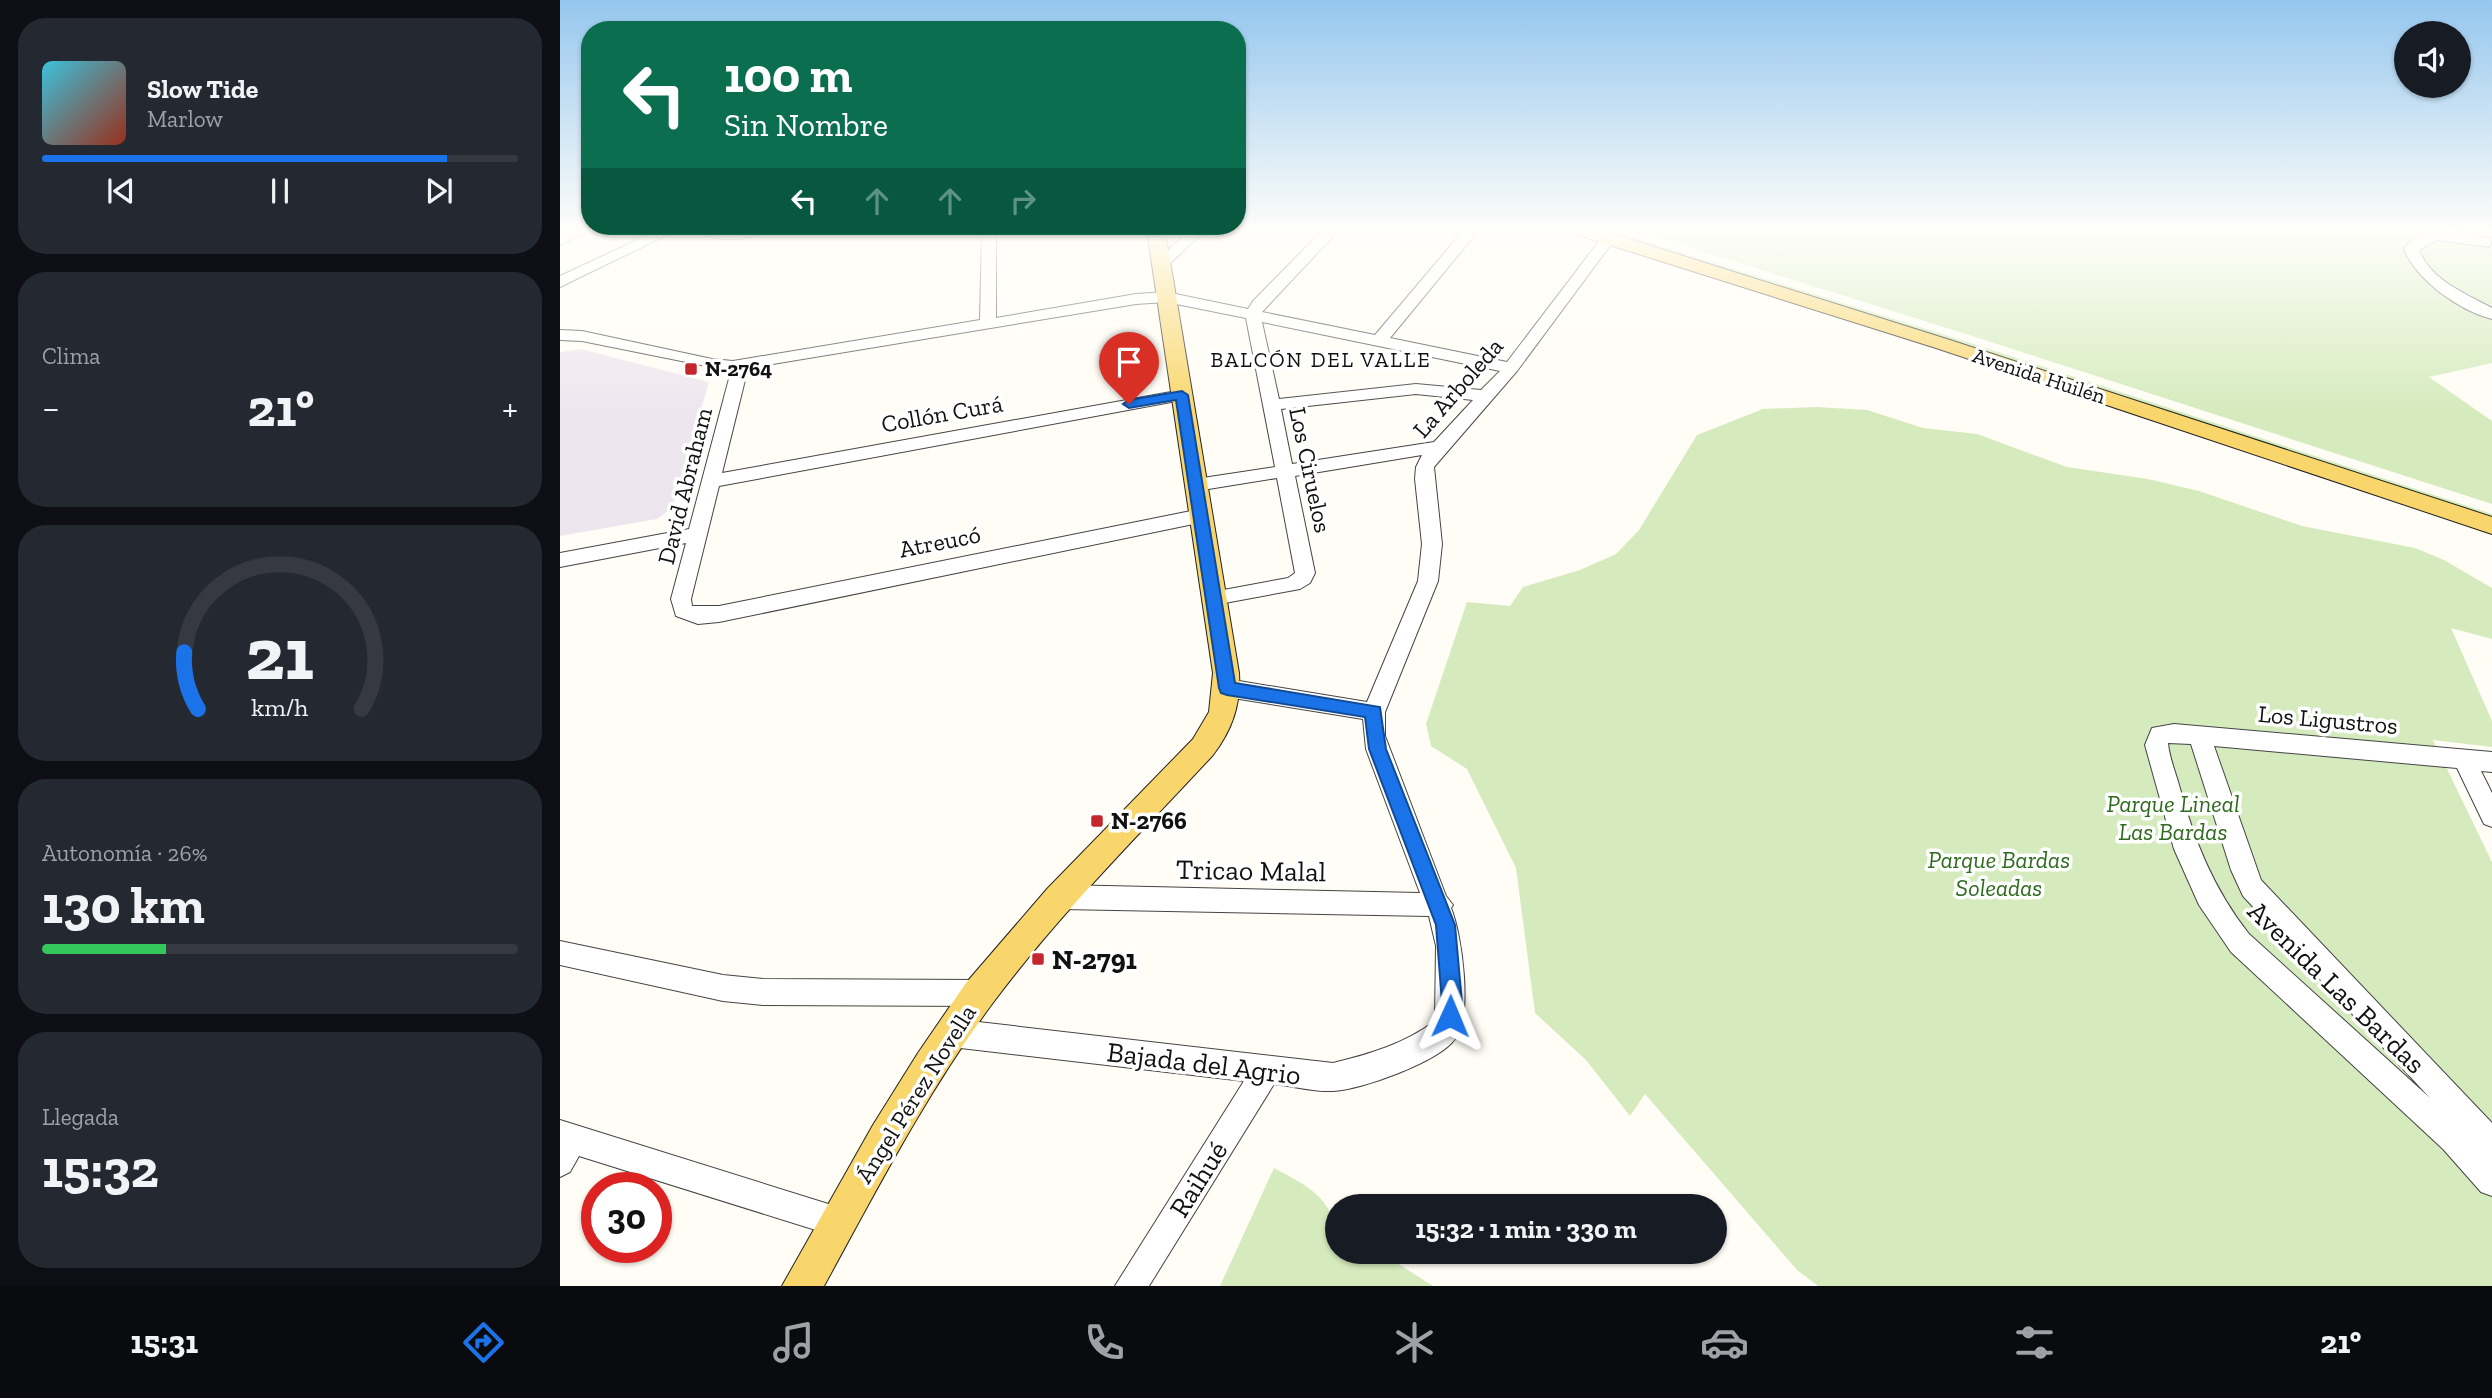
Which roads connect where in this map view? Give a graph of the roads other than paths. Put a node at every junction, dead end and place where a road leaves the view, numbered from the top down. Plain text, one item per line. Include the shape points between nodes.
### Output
1 (988, 291) edge
2 (1165, 291) edge
3 (1271, 291) edge
4 (1421, 291) edge
5 (1572, 291) edge
6 (1784, 291) edge
7 (1806, 291) edge
8 (2455, 291) edge
9 (1166, 297) junction
10 (1253, 314) junction
11 (2492, 314) edge
12 (988, 324) junction
13 (560, 335) edge
14 (1378, 341) junction
15 (741, 365) junction
16 (1511, 368) junction
17 (1182, 395) junction
18 (1487, 396) junction
19 (1271, 405) junction
20 (1440, 447) junction
21 (1285, 471) junction
22 (711, 481) junction
23 (1196, 485) junction
24 (2492, 509) edge
25 (1201, 516) junction
26 (2492, 526) edge
27 (698, 534) junction
28 (560, 560) edge
29 (1214, 598) junction
30 (689, 615) joint
31 (1227, 688) junction
32 (1374, 712) junction
33 (2160, 735) joint
34 (2199, 735) junction
35 (2463, 758) junction
36 (2492, 762) edge
37 (2492, 817) edge
38 (1062, 897) junction
39 (1440, 905) junction
40 (560, 953) edge
41 (980, 993) junction
42 (952, 1032) junction
43 (1266, 1071) junction
44 (2453, 1139) junction
45 (564, 1145) edge
46 (2492, 1145) edge
47 (2492, 1181) edge
48 (838, 1222) junction
49 (809, 1284) edge
50 (1131, 1286) edge

1 - 12 street
2 - 9 main road, Ángel Pérez Novella
3 - 10 street
4 - 14 street
5 - 16 street, La Arboleda
6 - 26 main road, Avenida Huilén
7 - 24 main road, Avenida Huilén
8 - 11 street
9 - 10 street
9 - 12 street
9 - 17 main road, Ángel Pérez Novella
10 - 14 street
10 - 19 street, Los Ciruelos
12 - 15 street
13 - 15 street via 719,365
14 - 16 street
15 - 22 street, David Abraham
16 - 18 street, La Arboleda
17 - 22 street, Collón Curá
17 - 23 main road, Ángel Pérez Novella
18 - 19 street via 1416,389
18 - 20 street, La Arboleda
19 - 21 street, Los Ciruelos
20 - 21 street
20 - 32 street, La Arboleda via 1425,467 1432,544 1428,581
21 - 23 street
21 - 29 street, Los Ciruelos via 1303,578
22 - 27 street, David Abraham
23 - 25 main road, Ángel Pérez Novella
25 - 29 main road, Ángel Pérez Novella
25 - 30 street, Atreucó via 719,614
27 - 28 street
27 - 30 street, David Abraham via 680,605
29 - 31 main road, Ángel Pérez Novella
31 - 32 street
31 - 38 main road, Ángel Pérez Novella via 1223,718 1215,732
32 - 39 street via 1377,749
33 - 34 street, Los Ligustros
33 - 44 street, Avenida Las Bardas via 2156,745 2188,858 2218,916 2240,943
34 - 35 street, Los Ligustros
34 - 46 street, Avenida Las Bardas via 2252,888
35 - 36 street, Los Ligustros
35 - 37 street
38 - 39 street, Tricao Malal
38 - 41 main road, Ángel Pérez Novella
39 - 43 street, Bajada del Agrio via 1449,946 1452,1003 1445,1030 1423,1047 1352,1074 1314,1077
40 - 41 street via 736,989 807,994
41 - 42 main road, Ángel Pérez Novella
42 - 43 street, Bajada del Agrio
42 - 48 main road, Ángel Pérez Novella
43 - 50 street, Raihué
44 - 46 street
44 - 47 street, Avenida Las Bardas
45 - 48 street
48 - 49 main road, Ángel Pérez Novella

